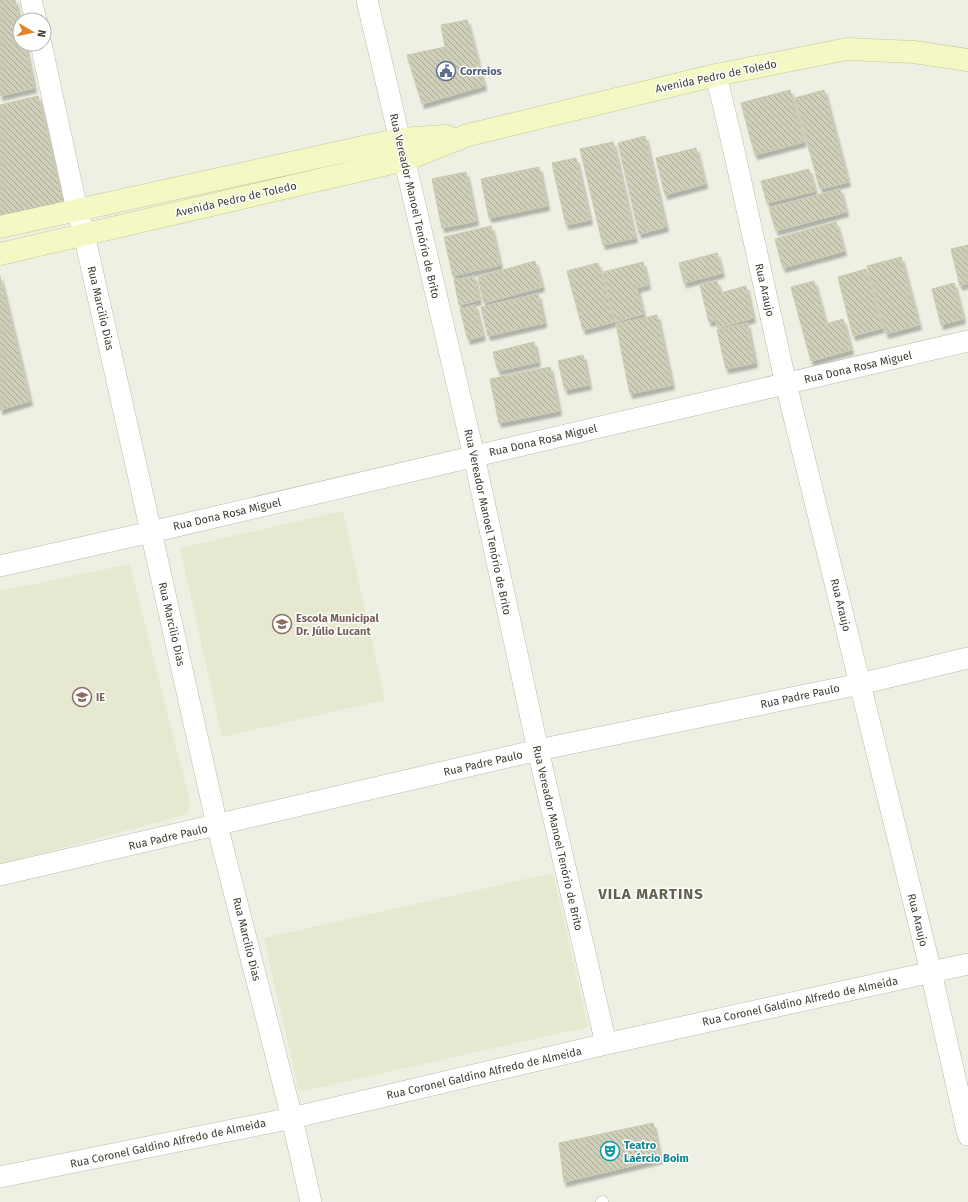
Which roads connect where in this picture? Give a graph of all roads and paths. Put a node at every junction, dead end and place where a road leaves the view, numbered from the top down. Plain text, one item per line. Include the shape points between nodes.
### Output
1 (31, 0) edge
2 (367, 0) edge
3 (34, 12) edge
4 (43, 52) edge
5 (968, 60) edge
6 (716, 75) junction
7 (402, 150) junction
8 (77, 210) junction
9 (0, 227) edge
10 (84, 234) junction
11 (0, 254) edge
12 (968, 341) edge
13 (786, 384) junction
14 (474, 456) junction
15 (151, 532) junction
16 (0, 566) edge
17 (968, 658) edge
18 (860, 684) junction
19 (538, 750) junction
20 (217, 825) junction
21 (0, 875) edge
22 (968, 964) edge
23 (931, 972) junction
24 (606, 1044) junction
25 (292, 1118) junction
26 (968, 1134) edge
27 (0, 1178) edge
28 (311, 1202) edge

1 - 3 street
2 - 7 street, Rua Vereador Manoel Tenório de Brito
4 - 8 street, Rua Marcílio Dias
5 - 6 main road, Avenida Pedro de Toledo via 914,52 847,49
6 - 7 main road, Avenida Pedro de Toledo
6 - 13 street, Rua Araujo
7 - 8 main road, Avenida Pedro de Toledo
7 - 10 main road, Avenida Pedro de Toledo
7 - 14 street, Rua Vereador Manoel Tenório de Brito
8 - 9 main road, Avenida Pedro de Toledo
8 - 10 street, Rua Marcílio Dias
10 - 11 main road, Avenida Pedro de Toledo
10 - 15 street, Rua Marcílio Dias
12 - 13 street, Rua Dona Rosa Miguel
13 - 14 street, Rua Dona Rosa Miguel
13 - 18 street, Rua Araujo
14 - 15 street, Rua Dona Rosa Miguel
14 - 19 street, Rua Vereador Manoel Tenório de Brito
15 - 16 street, Rua Dona Rosa Miguel
15 - 20 street, Rua Marcílio Dias
17 - 18 street, Rua Padre Paulo
18 - 19 street, Rua Padre Paulo
18 - 23 street, Rua Araujo
19 - 20 street, Rua Padre Paulo
19 - 24 street, Rua Vereador Manoel Tenório de Brito
20 - 21 street, Rua Padre Paulo
20 - 25 street, Rua Marcílio Dias
22 - 23 street, Rua Coronel Galdino Alfredo de Almeida
23 - 24 street, Rua Coronel Galdino Alfredo de Almeida
23 - 26 street, Rua Araujo
24 - 25 street, Rua Coronel Galdino Alfredo de Almeida
25 - 27 street, Rua Coronel Galdino Alfredo de Almeida
25 - 28 street, Rua Marcílio Dias

